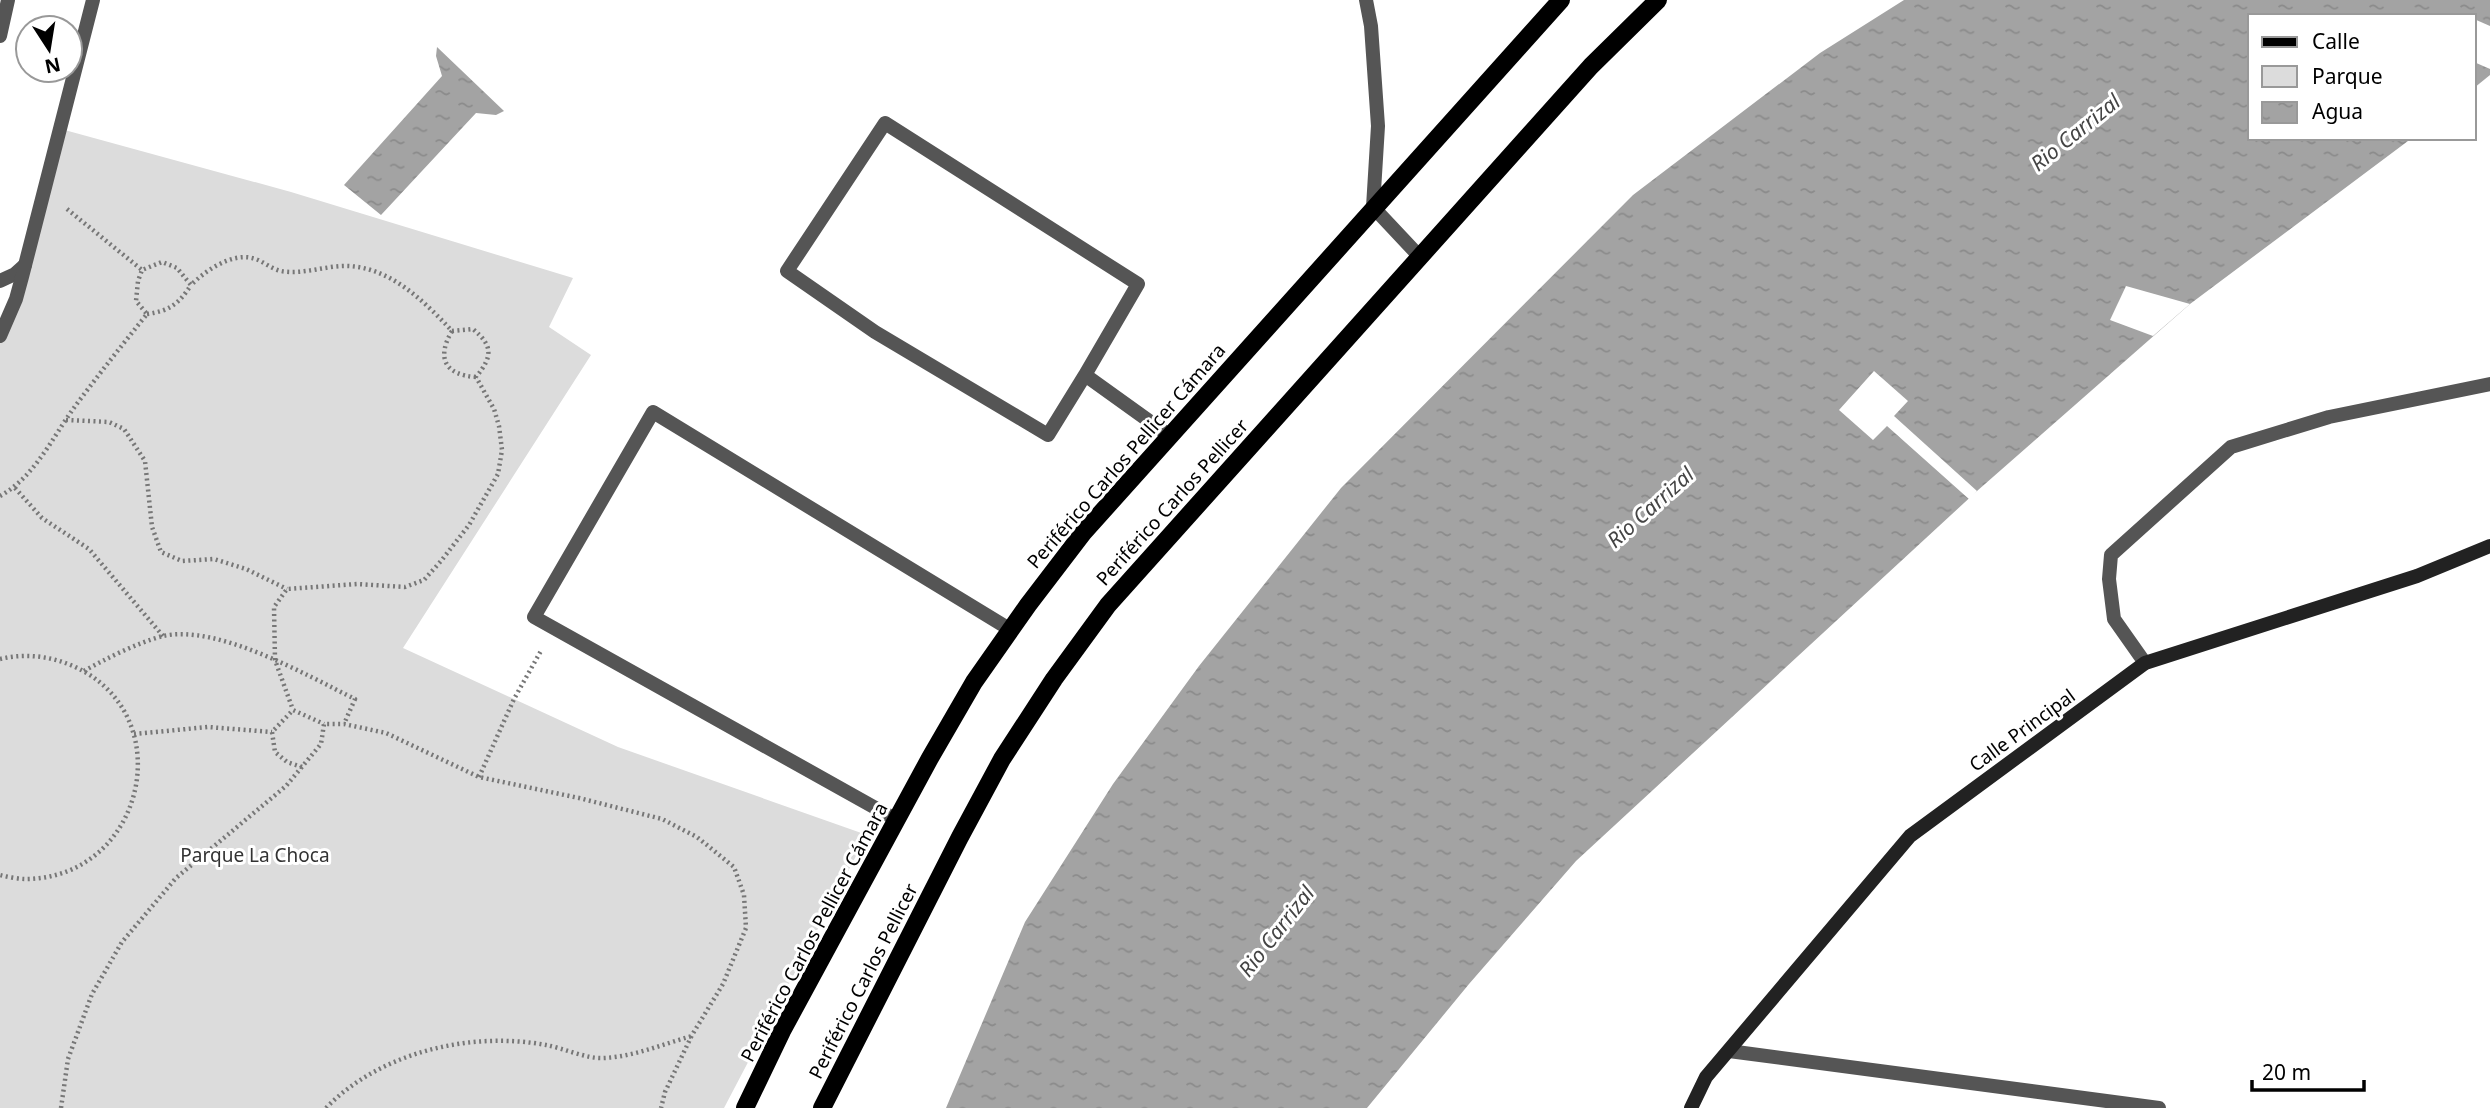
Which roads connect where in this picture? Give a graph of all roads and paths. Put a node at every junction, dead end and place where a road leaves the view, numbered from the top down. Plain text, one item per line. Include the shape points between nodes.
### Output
1 (8, 0) edge
2 (93, 0) edge
3 (1366, 0) edge
4 (1561, 0) edge
5 (1658, 0) edge
6 (0, 36) edge
7 (44, 191) junction
8 (1373, 207) junction
9 (1420, 257) junction
10 (26, 264) junction
11 (142, 270) junction
12 (0, 281) edge
13 (191, 285) junction
14 (147, 314) junction
15 (452, 331) junction
16 (0, 336) edge
17 (1085, 375) junction
18 (476, 377) junction
19 (2490, 384) edge
20 (65, 420) junction
21 (1170, 436) junction
22 (15, 488) junction
23 (0, 496) edge
24 (2490, 546) edge
25 (287, 589) junction
26 (554, 628) junction
27 (1011, 630) junction
28 (163, 636) junction
29 (0, 659) edge
30 (275, 660) junction
31 (2145, 663) junction
32 (84, 671) junction
33 (293, 710) junction
34 (324, 723) junction
35 (344, 724) junction
36 (272, 732) junction
37 (134, 734) junction
38 (302, 766) junction
39 (478, 777) junction
40 (897, 820) junction
41 (0, 875) edge
42 (692, 1035) junction
43 (1728, 1051) junction
44 (61, 1108) edge
45 (326, 1108) edge
46 (660, 1108) edge
47 (745, 1108) edge
48 (822, 1108) edge
49 (1691, 1108) edge
50 (2159, 1108) edge

1 - 6 street
2 - 7 street
3 - 8 street via 1378,126
4 - 8 main road, Periférico Carlos Pellicer Cámara
5 - 9 main road, Periférico Carlos Pellicer via 1591,66
7 - 10 street
7 - 11 path
8 - 9 street
8 - 21 main road, Periférico Carlos Pellicer Cámara
9 - 48 main road, Periférico Carlos Pellicer via 1108,605 1054,679 1002,759
10 - 12 street
10 - 16 street
11 - 13 path via 162,262 177,268
11 - 14 path via 136,301
13 - 14 path via 181,301 164,312
13 - 15 path via 228,260 250,257 281,271 346,266 370,270 424,300
14 - 20 path
15 - 18 path via 444,361 461,376
15 - 18 path via 473,329 485,339 489,351
17 - 17 street via 1138,284 885,123 787,271 875,332 1048,435
17 - 21 street
18 - 25 path via 499,426 498,474 469,525 441,561 424,580 405,587 358,584
19 - 31 street via 2329,417 2231,447 2112,555 2109,579 2114,619
20 - 22 path
20 - 25 path via 109,422 124,429 145,461 152,527 161,552 182,561 214,559
21 - 27 main road, Periférico Carlos Pellicer Cámara via 1083,533
22 - 23 path
22 - 28 path via 42,518 89,550
24 - 31 main road, Calle Principal via 2417,576
25 - 30 path via 274,607
26 - 27 street via 534,617 653,412
26 - 39 path
26 - 40 street
27 - 40 main road, Periférico Carlos Pellicer Cámara via 974,682
28 - 30 path via 195,635 224,641
28 - 32 path
29 - 32 path via 36,656
30 - 33 path
30 - 35 path via 355,699
31 - 43 main road, Calle Principal via 1910,836
32 - 37 path via 123,709
33 - 34 path
33 - 36 path
34 - 35 path
34 - 38 path via 321,744
35 - 39 path via 386,733
36 - 37 path via 208,727
36 - 38 path via 275,752
37 - 41 path via 137,780 133,803 117,834 92,858 60,874 26,879
38 - 44 path via 270,801 176,878 122,942 92,994 68,1059
39 - 42 path via 662,819 697,838 734,867 744,895 746,928 723,984
40 - 47 main road, Periférico Carlos Pellicer Cámara
42 - 45 path via 600,1059 544,1044 495,1040 438,1047 382,1068
42 - 46 path
43 - 49 main road, Calle Principal via 1706,1077
43 - 50 street

